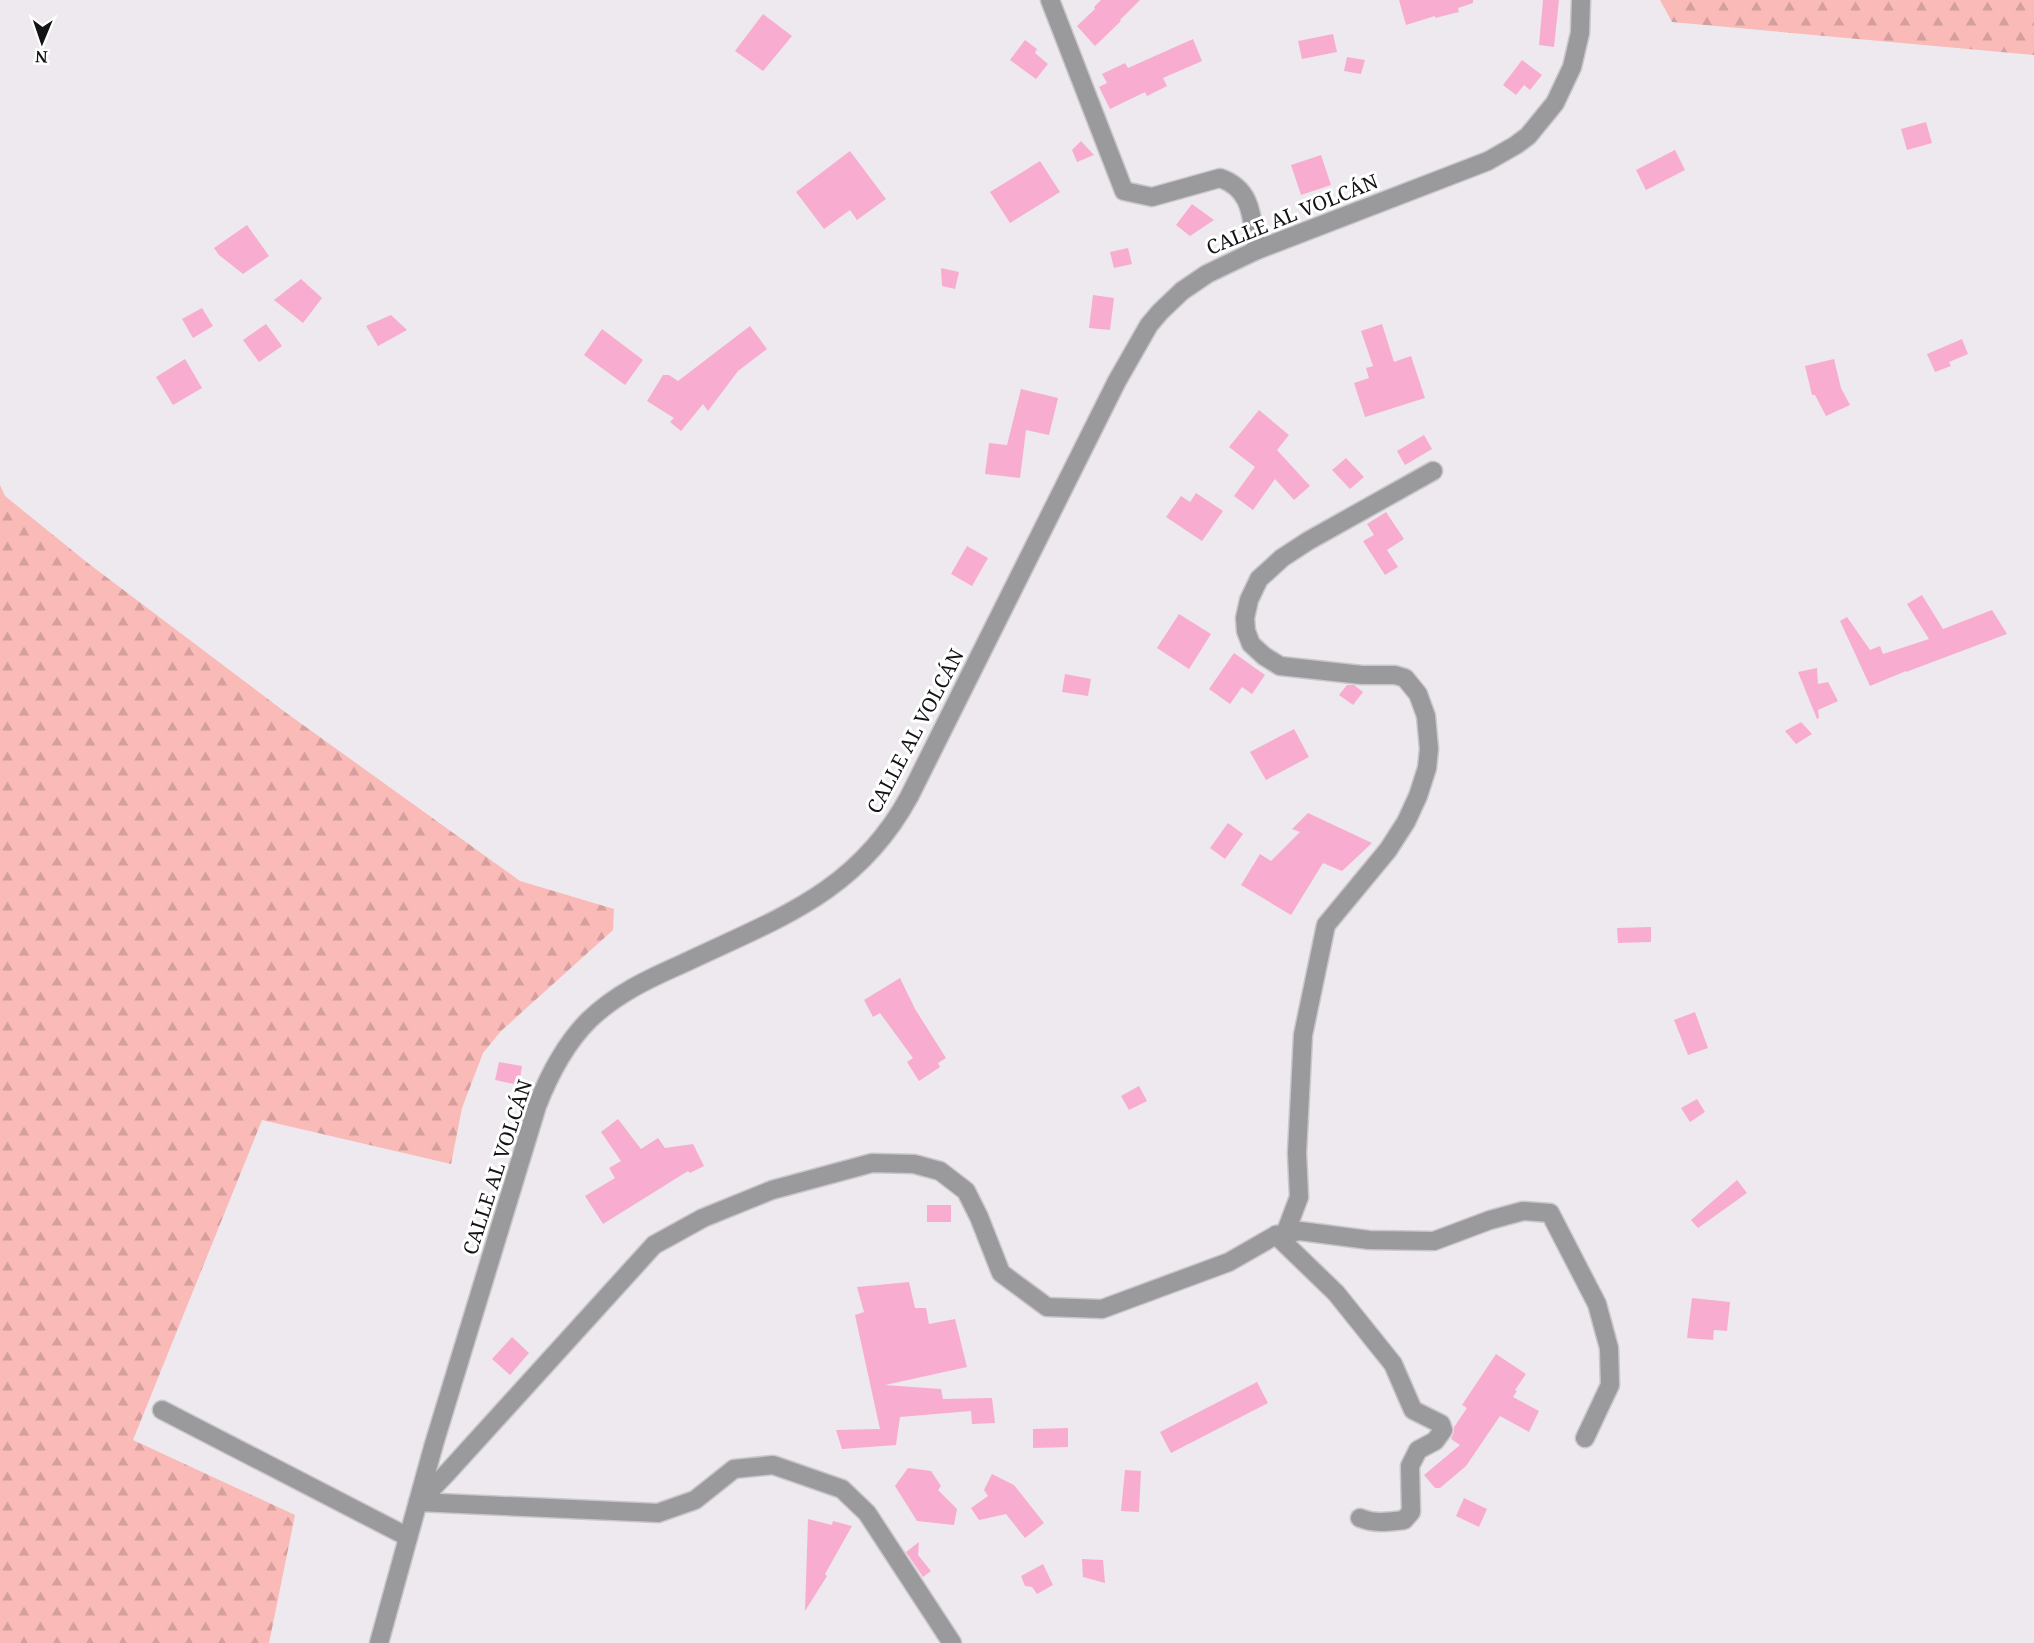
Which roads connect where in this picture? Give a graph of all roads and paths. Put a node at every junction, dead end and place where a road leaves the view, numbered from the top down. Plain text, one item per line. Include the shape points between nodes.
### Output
1 (1050, 0) edge
2 (1581, 0) edge
3 (1257, 250) junction
4 (1433, 471) dead end
5 (1281, 1234) junction
6 (162, 1410) dead end
7 (1585, 1438) dead end
8 (418, 1503) junction
9 (1360, 1518) dead end
10 (408, 1537) junction
11 (379, 1643) edge
12 (952, 1643) edge

1 - 3 street via 1124,191 1152,197 1220,178 1230,182 1248,201
2 - 3 street, CALLE AL VOLCÁN via 1579,44 1568,80 1528,136 1471,168
3 - 8 street, CALLE AL VOLCÁN via 1194,282 1149,326 1117,381 915,786 892,826 873,849 841,880 793,911 626,991 589,1020 570,1042 537,1106
4 - 5 street via 1282,558 1259,579 1245,618 1251,644 1280,666 1406,678 1418,694 1426,716 1430,749 1421,787 1406,822 1326,925 1303,1035 1297,1153 1299,1197
5 - 7 street via 1300,1231 1369,1240 1434,1241 1523,1211 1550,1214 1597,1304 1609,1348 1610,1385
5 - 8 street via 1228,1262 1102,1309 1047,1307 1001,1273 966,1191 940,1171 914,1164 872,1163 772,1190 703,1218 654,1245
5 - 9 street via 1336,1293 1393,1364 1413,1410 1441,1424 1443,1430 1435,1441 1418,1450 1410,1466 1411,1512 1404,1520 1385,1523
6 - 10 street
8 - 10 street, CALLE AL VOLCÁN
8 - 12 street via 658,1513 695,1500 734,1469 773,1464 842,1489 867,1513
10 - 11 street, CALLE AL VOLCÁN

